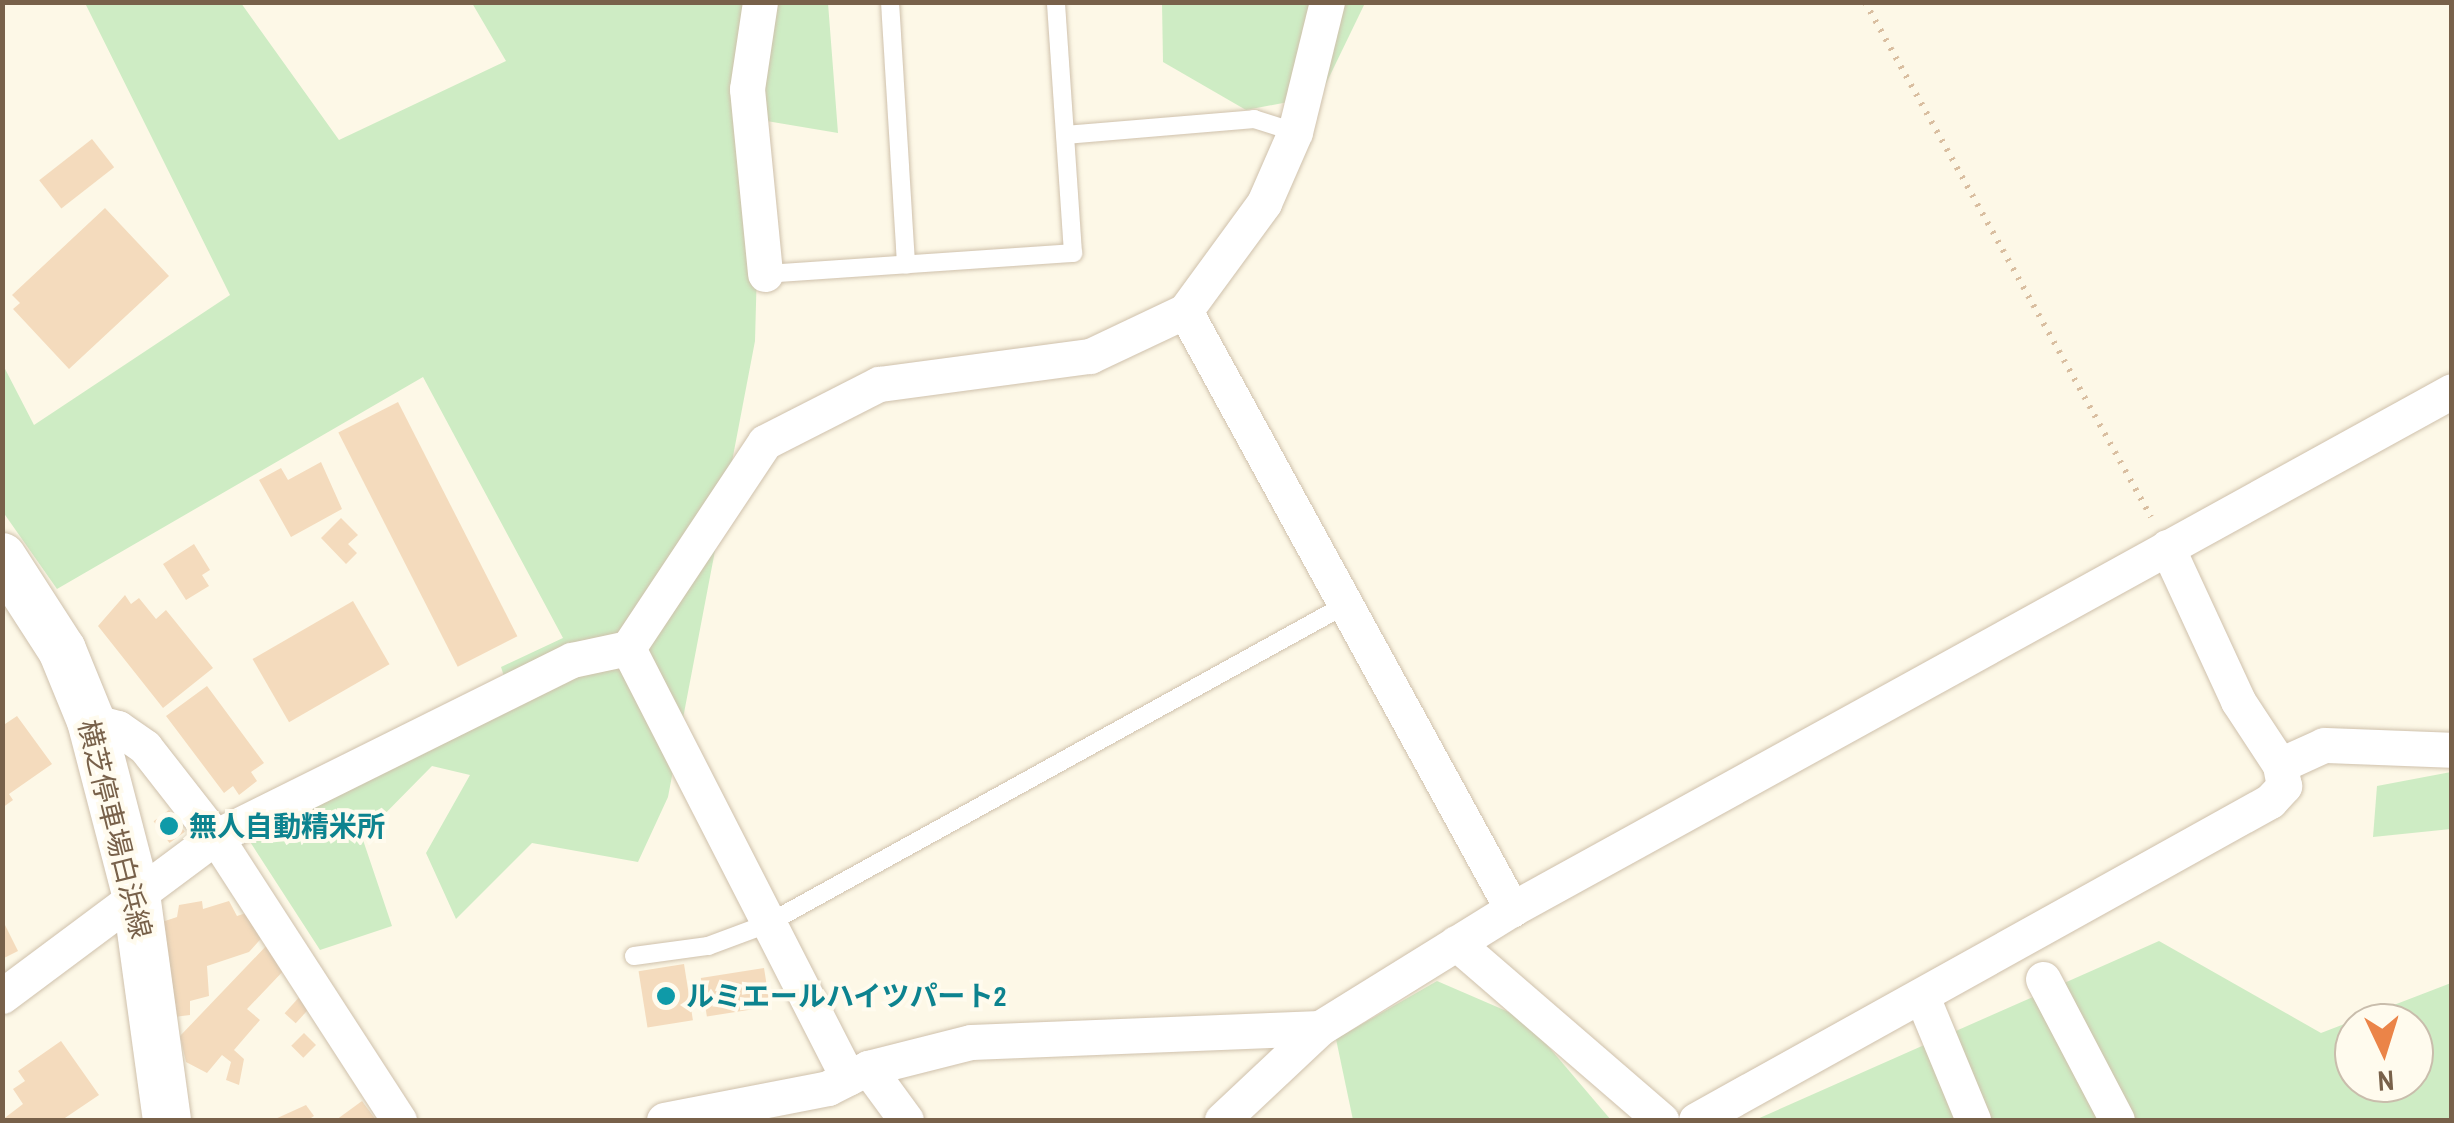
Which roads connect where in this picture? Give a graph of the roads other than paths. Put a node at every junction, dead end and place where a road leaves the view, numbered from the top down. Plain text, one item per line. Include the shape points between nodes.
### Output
1 (760, 2) edge
2 (890, 2) edge
3 (1056, 2) edge
4 (1328, 2) edge
5 (1294, 132) junction
6 (1065, 135) junction
7 (906, 264) junction
8 (765, 274) joint
9 (1185, 311) junction
10 (2452, 391) edge
11 (2167, 547) junction
12 (2, 558) edge
13 (1347, 604) junction
14 (628, 648) junction
15 (91, 721) junction
16 (2452, 750) edge
17 (2280, 766) junction
18 (215, 837) junction
19 (136, 894) junction
20 (1512, 908) junction
21 (767, 924) junction
22 (1456, 943) junction
23 (634, 956) dead end
24 (2042, 978) dead end
25 (2, 996) edge
26 (1923, 999) junction
27 (1320, 1028) junction
28 (858, 1073) junction
29 (168, 1120) edge
30 (398, 1120) edge
31 (664, 1120) edge
32 (906, 1120) edge
33 (1222, 1120) edge
34 (1661, 1120) edge
35 (1696, 1120) edge
36 (1973, 1120) edge
37 (2116, 1120) edge

1 - 8 street via 747,89
2 - 7 lane
3 - 6 lane
4 - 5 street
5 - 6 lane via 1254,120
5 - 9 street via 1264,203
6 - 7 lane via 1073,253
7 - 8 lane
9 - 13 street
9 - 14 street via 1090,356 879,384 766,442
10 - 11 street
11 - 17 street via 2238,701
11 - 20 street
12 - 15 main road, 横芝停車場白浜線 via 62,650
13 - 20 street
13 - 21 lane
14 - 18 street via 572,660
14 - 21 street
15 - 18 street via 118,728 145,747
15 - 19 main road, 横芝停車場白浜線
16 - 17 street via 2324,745
17 - 26 street via 2284,786 2270,801
18 - 19 street
18 - 30 street
19 - 25 street
19 - 29 main road, 横芝停車場白浜線
20 - 22 street
21 - 23 lane via 708,946
21 - 28 street
22 - 27 street
22 - 34 street
24 - 37 street
26 - 35 street
26 - 36 street
27 - 28 street via 971,1042
27 - 33 street
28 - 31 street via 828,1088
28 - 32 street

